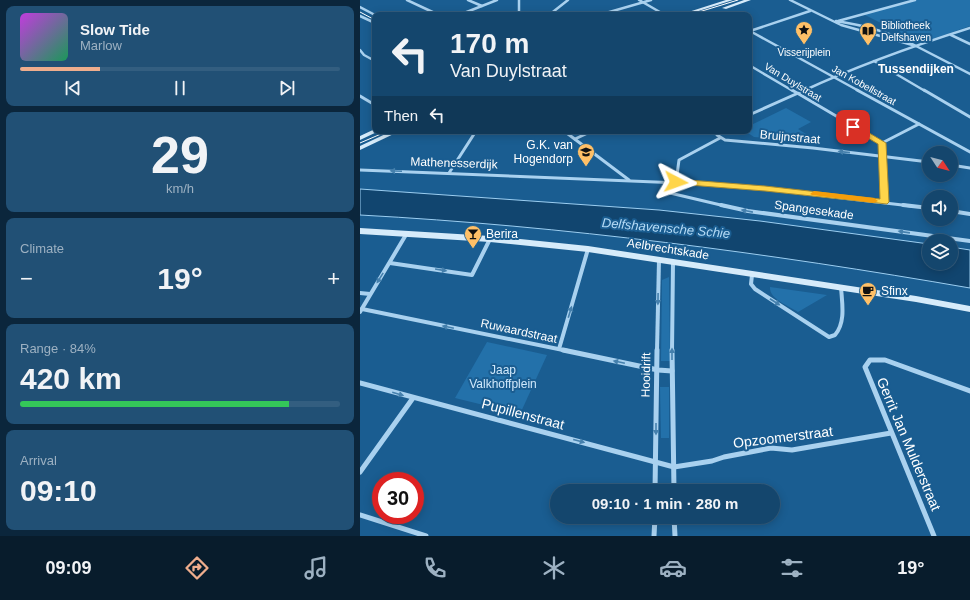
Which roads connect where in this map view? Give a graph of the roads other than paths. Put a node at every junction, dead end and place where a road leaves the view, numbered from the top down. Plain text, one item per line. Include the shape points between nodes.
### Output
1 (406, 0) edge
2 (468, 0) edge
3 (497, 0) edge
4 (519, 0) edge
5 (568, 0) edge
6 (639, 0) edge
7 (651, 0) edge
8 (731, 0) edge
9 (749, 0) edge
10 (790, 0) edge
11 (915, 0) edge
12 (643, 2) junction
13 (482, 6) junction
14 (360, 7) edge
15 (810, 11) junction
16 (432, 12) edge
17 (467, 12) edge
18 (519, 12) edge
19 (552, 12) edge
20 (609, 12) edge
21 (660, 12) edge
22 (691, 12) edge
23 (710, 12) edge
24 (372, 13) edge
25 (360, 16) edge
26 (836, 21) junction
27 (372, 22) edge
28 (970, 28) edge
29 (752, 30) edge
30 (752, 33) edge
31 (951, 35) junction
32 (970, 44) edge
33 (916, 46) junction
34 (360, 50) edge
35 (362, 54) edge
36 (372, 59) edge
37 (874, 61) junction
38 (752, 67) edge
39 (970, 74) edge
40 (833, 77) junction
41 (797, 93) junction
42 (360, 96) edge
43 (372, 103) edge
44 (752, 110) edge
45 (755, 112) junction
46 (752, 114) edge
47 (970, 117) edge
48 (919, 124) junction
49 (372, 133) edge
50 (390, 134) edge
51 (474, 134) edge
52 (568, 134) edge
53 (586, 134) edge
54 (718, 134) edge
55 (360, 138) edge
56 (720, 138) junction
57 (575, 139) junction
58 (882, 143) junction
59 (360, 148) edge
60 (970, 152) edge
61 (883, 156) junction
62 (922, 161) edge
63 (958, 166) edge
64 (970, 168) edge
65 (360, 170) edge
66 (449, 173) junction
67 (629, 180) junction
68 (666, 182) junction
69 (676, 182) junction
70 (884, 202) junction
71 (922, 207) edge
72 (958, 212) edge
73 (970, 214) edge
74 (360, 231) edge
75 (408, 233) junction
76 (490, 239) junction
77 (970, 241) edge
78 (588, 249) junction
79 (659, 260) junction
80 (673, 262) junction
81 (390, 263) junction
82 (752, 275) junction
83 (841, 287) junction
84 (360, 293) edge
85 (370, 294) junction
86 (970, 309) edge
87 (361, 310) edge
88 (559, 349) junction
89 (658, 370) junction
90 (672, 371) junction
91 (360, 383) edge
92 (970, 390) edge
93 (413, 398) junction
94 (891, 433) junction
95 (656, 462) junction
96 (674, 467) junction
97 (360, 472) edge
98 (655, 484) edge
99 (674, 484) edge
100 (360, 515) edge
101 (655, 524) edge
102 (674, 524) edge
103 (426, 536) edge
104 (654, 536) edge
105 (675, 536) edge
106 (934, 536) edge

1 - 16 street
2 - 13 street
3 - 13 street
4 - 18 street
5 - 19 street
6 - 12 street
7 - 12 street
8 - 22 street
9 - 23 street
10 - 15 street
11 - 26 street
12 - 20 street
12 - 21 street
13 - 17 street
14 - 24 street
15 - 26 street
15 - 29 street
25 - 27 street
26 - 33 street
28 - 31 street
30 - 40 street, Jan Kobellstraat
31 - 32 street
31 - 33 street
33 - 37 street
33 - 39 street
34 - 35 street
35 - 36 street
37 - 40 street
37 - 47 street
38 - 41 street, Van Duylstraat
40 - 41 street
40 - 48 street, Jan Kobellstraat
41 - 45 street
41 - 58 street, Van Duylstraat
42 - 43 street
44 - 45 street
45 - 46 street
48 - 58 street
48 - 60 street, Jan Kobellstraat
49 - 55 street
50 - 59 street
51 - 66 street
52 - 57 street
53 - 57 street
54 - 56 street
61 -> 56 street, Bruijnstraat
56 - 69 street via 679,160
57 - 67 street
58 - 61 street
61 - 62 street, Bruijnstraat
61 - 70 street
63 - 64 street
66 -> 65 street, Mathenesserdijk
66 - 67 street, Mathenesserdijk
67 - 68 street, Mathenesserdijk
68 - 69 street, Mathenesserdijk
77 -> 68 street, Spangesekade via 748,211 670,193 666,190
69 - 70 street, Mathenesserdijk via 765,188
70 - 71 street, Mathenesserdijk
72 - 73 street
74 - 75 street, Aelbrechtskade
75 - 76 street, Aelbrechtskade
75 - 81 street
76 - 78 street, Aelbrechtskade
81 -> 76 street via 472,275
78 - 79 street, Aelbrechtskade
88 -> 78 street
79 - 80 street, Aelbrechtskade
79 -> 89 street, Hooidrift
80 - 82 street, Aelbrechtskade
90 -> 80 street
81 -> 85 street
82 - 83 street, Aelbrechtskade
82 -> 83 street via 751,284 754,288 829,337 836,335 840,328
83 - 86 street, Aelbrechtskade
84 - 85 street
85 - 87 street
88 -> 87 street, Ruwaardstraat
89 -> 88 street, Ruwaardstraat
89 - 90 street, Ruwaardstraat
89 -> 95 street, Hooidrift
90 - 96 street
91 -> 93 street, Pupillenstraat
92 - 94 street, Gerrit Jan Mulderstraat via 885,360 868,362 866,372
93 -> 95 street, Pupillenstraat
93 - 97 street
94 - 96 street, Opzoomerstraat via 792,450 771,448
94 - 106 street, Gerrit Jan Mulderstraat
95 - 96 street, Opzoomerstraat
95 - 98 street, Hooidrift
96 - 99 street
100 - 103 street
101 - 104 street
102 - 105 street

